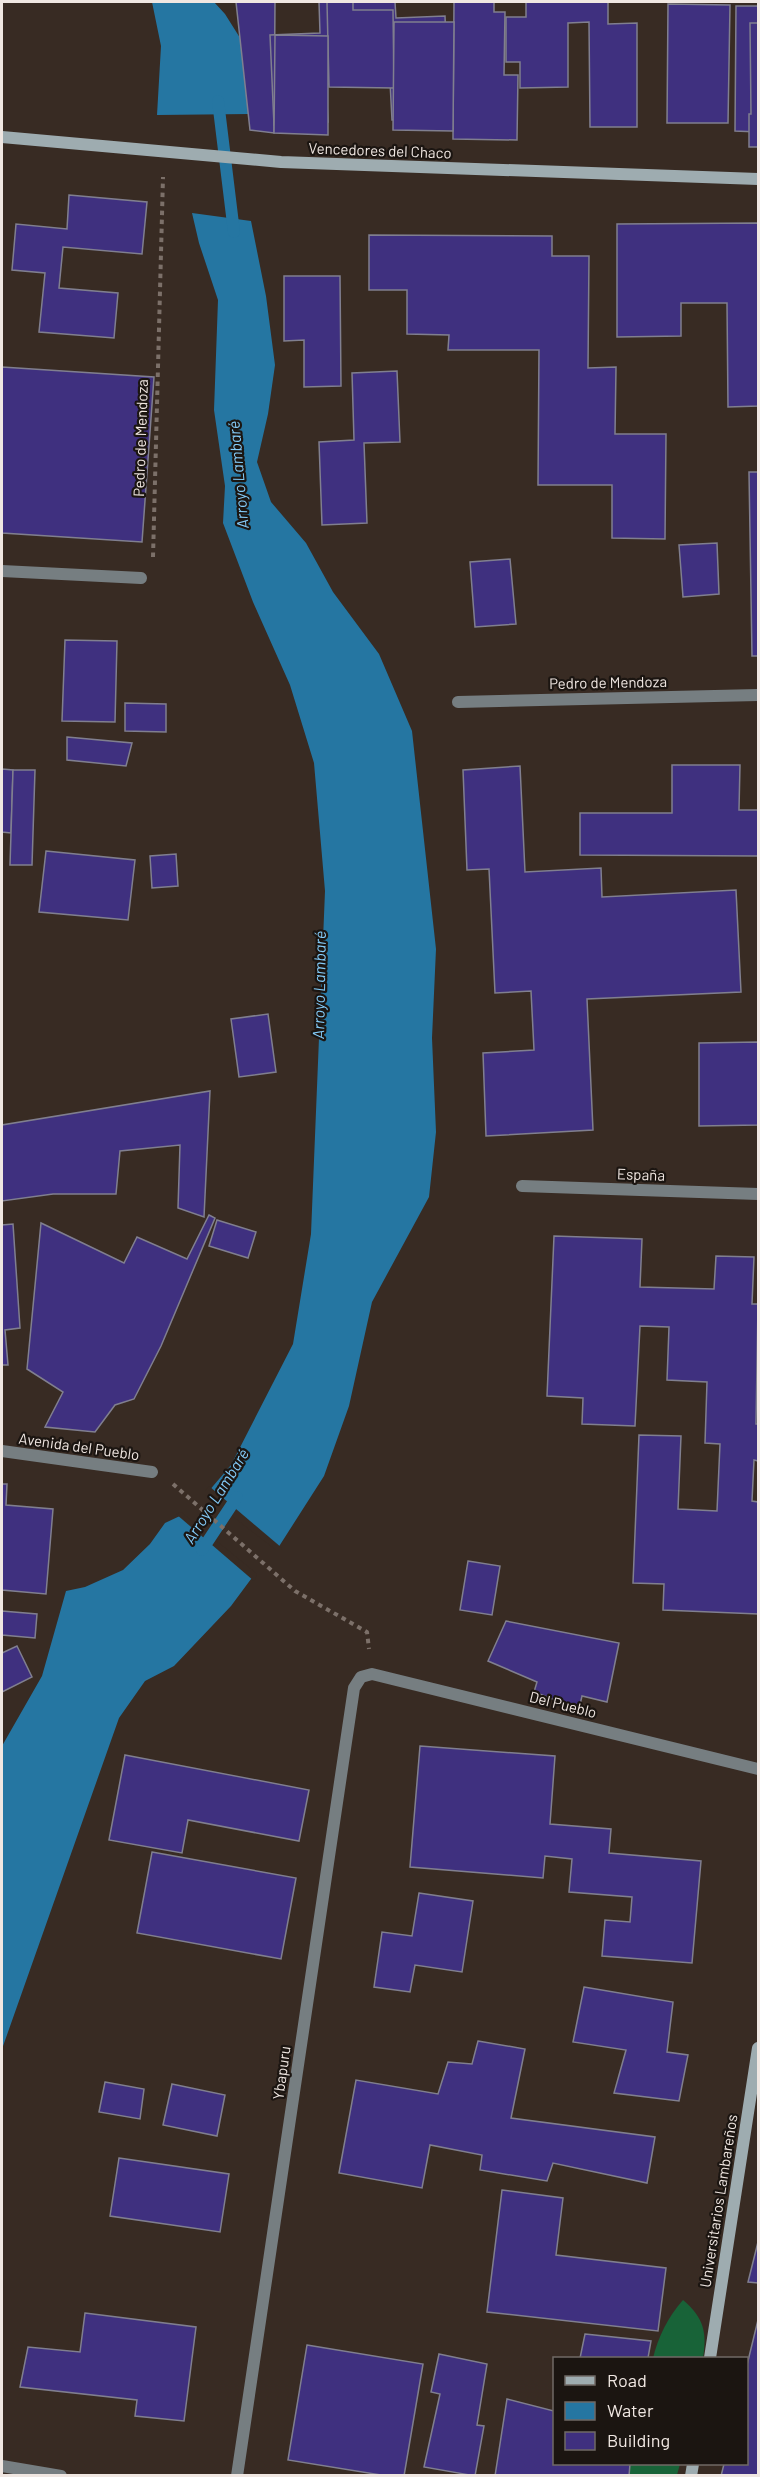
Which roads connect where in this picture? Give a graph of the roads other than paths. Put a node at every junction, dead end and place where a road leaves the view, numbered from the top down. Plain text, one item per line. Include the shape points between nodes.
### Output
1 (2, 137) edge
2 (759, 179) edge
3 (2, 571) edge
4 (141, 578) road end
5 (759, 695) edge
6 (458, 702) dead end
7 (522, 1186) dead end
8 (759, 1194) edge
9 (2, 1452) edge
10 (152, 1472) dead end
11 (366, 1676) joint
12 (759, 1769) edge
13 (759, 2048) edge
14 (710, 2357) edge
15 (2, 2466) edge
16 (61, 2475) edge
17 (237, 2475) edge

1 - 2 street, Vencedores del Chaco via 281,162
3 - 4 street
5 - 6 street, Pedro de Mendoza
7 - 8 street, España
9 - 10 street, Avenida del Pueblo
11 - 12 street, Del Pueblo
11 - 17 street, Ybapuru via 354,1688
13 - 14 street, Universitarios Lambareños
15 - 16 street

